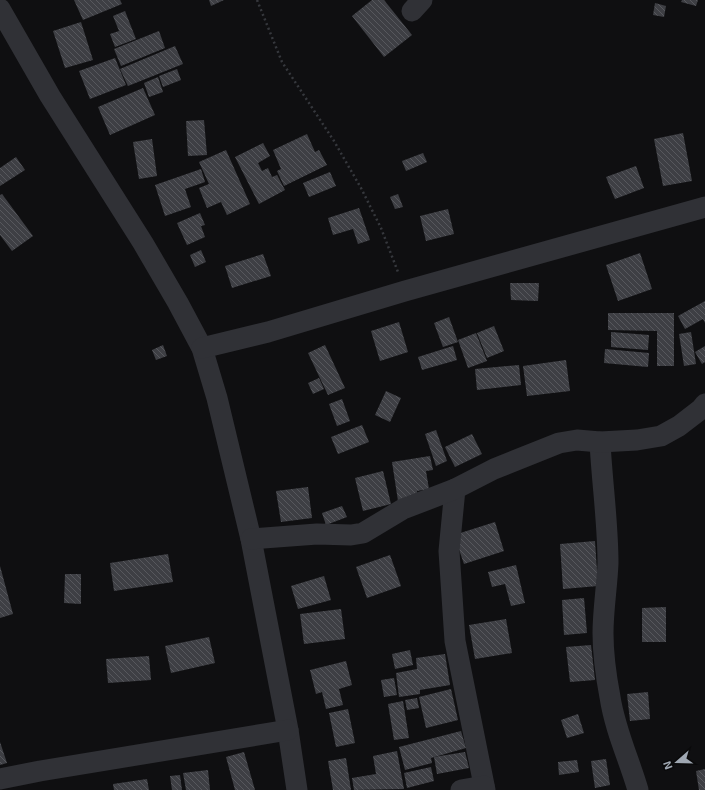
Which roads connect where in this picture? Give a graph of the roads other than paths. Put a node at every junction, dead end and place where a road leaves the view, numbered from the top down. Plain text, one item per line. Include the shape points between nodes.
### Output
1 (0, 9) edge
2 (705, 207) edge
3 (202, 348) junction
4 (704, 409) edge
5 (600, 442) junction
6 (454, 489) junction
7 (251, 539) junction
8 (288, 730) junction
9 (0, 779) edge
10 (485, 788) edge
11 (297, 790) edge
12 (460, 790) edge
13 (638, 790) edge

1 - 3 street via 50,96 143,243
2 - 3 street via 268,332
3 - 7 street via 217,398
4 - 5 street via 661,436
5 - 6 street via 577,440 559,443 494,469
5 - 13 street via 608,563 603,633 605,665 616,728
6 - 7 street via 404,509 363,533
6 - 10 street via 449,551 455,641
7 - 8 street
8 - 9 street
8 - 11 street
10 - 12 street

